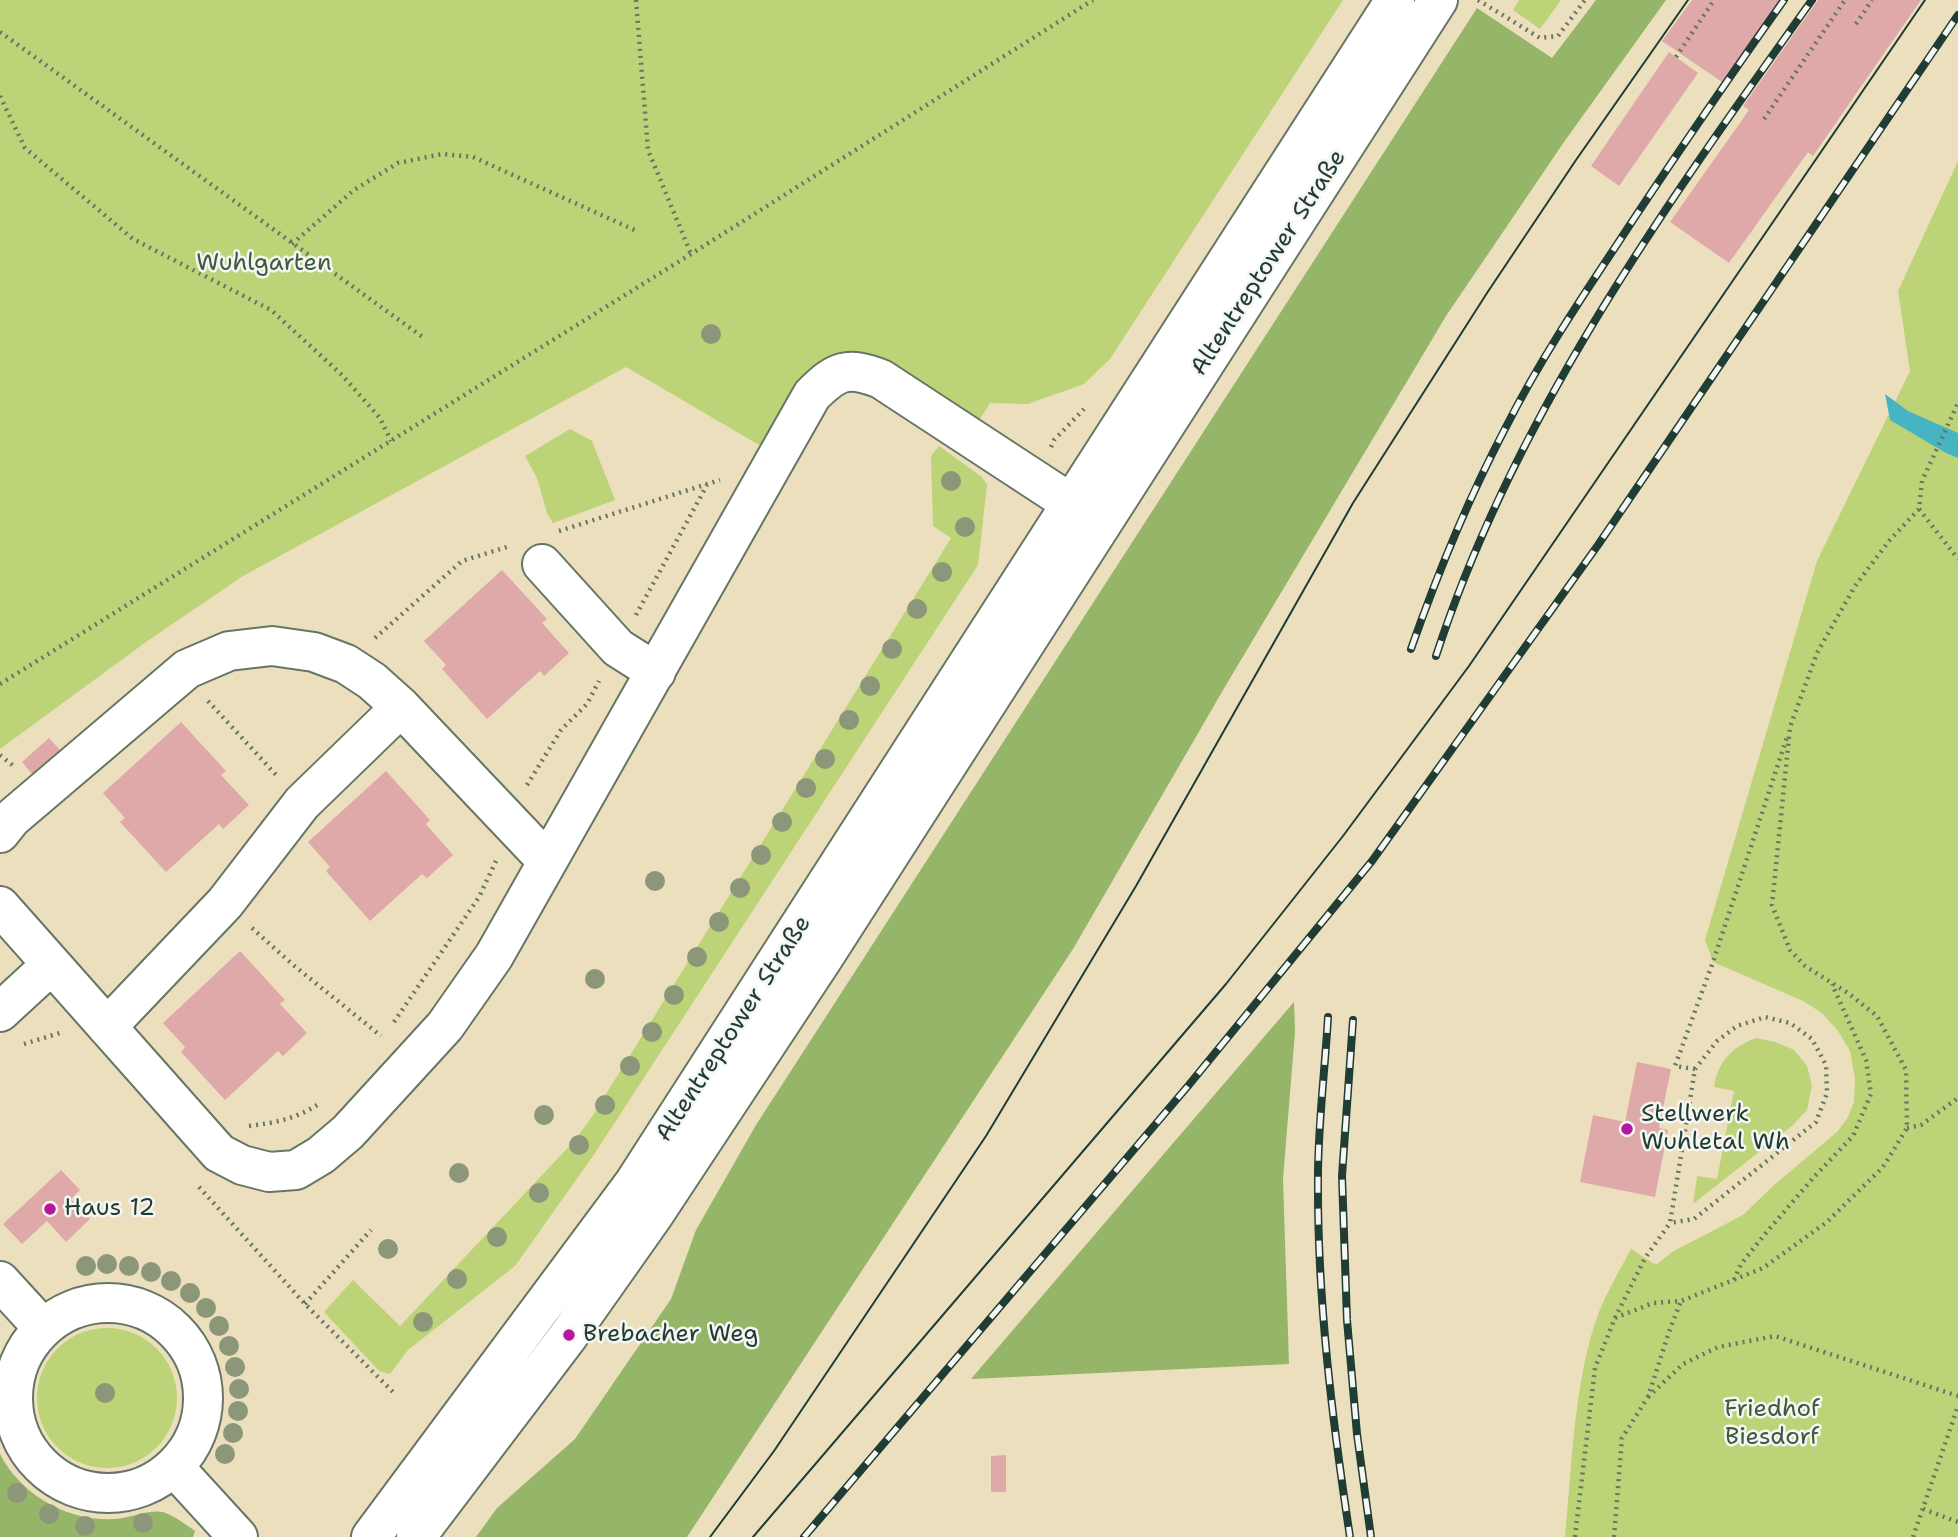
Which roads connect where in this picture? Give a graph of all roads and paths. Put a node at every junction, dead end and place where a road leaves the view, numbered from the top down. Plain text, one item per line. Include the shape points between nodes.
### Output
1 (636, 0) edge
2 (1093, 0) edge
3 (1395, 0) edge
4 (1438, 0) edge
5 (1478, 0) edge
6 (1585, 0) edge
7 (1714, 0) edge
8 (1845, 0) edge
9 (1872, 0) edge
10 (1856, 24) dead end
11 (0, 32) edge
12 (1676, 57) dead end
13 (0, 96) edge
14 (1765, 119) dead end
15 (639, 232) dead end
16 (292, 244) junction
17 (691, 254) junction
18 (424, 338) dead end
19 (1958, 402) edge
20 (391, 441) junction
21 (1919, 509) junction
22 (1086, 515) junction
23 (1958, 559) edge
24 (542, 564) dead end
25 (656, 672) junction
26 (182, 674) junction
27 (0, 684) edge
28 (401, 707) junction
29 (1790, 727) junction
30 (302, 803) junction
31 (0, 833) edge
32 (502, 849) dead end
33 (547, 861) junction
34 (225, 903) junction
35 (0, 906) edge
36 (51, 965) junction
37 (1831, 983) junction
38 (107, 1027) junction
39 (6, 1030) edge
40 (64, 1032) dead end
41 (382, 1036) junction
42 (374, 1045) dead end
43 (1695, 1069) junction
44 (325, 1097) dead end
45 (1958, 1098) edge
46 (1907, 1128) junction
47 (213, 1146) junction
48 (1670, 1223) junction
49 (371, 1230) dead end
50 (0, 1281) edge
51 (1733, 1281) junction
52 (1681, 1301) junction
53 (305, 1304) junction
54 (1615, 1318) junction
55 (43, 1328) junction
56 (393, 1392) dead end
57 (1958, 1396) edge
58 (1648, 1397) junction
59 (1958, 1406) edge
60 (174, 1467) junction
61 (1923, 1509) junction
62 (1958, 1522) edge
63 (238, 1537) edge
64 (371, 1537) edge
65 (416, 1537) edge
66 (1575, 1537) edge
67 (1614, 1537) edge
68 (1913, 1537) edge

1 - 17 path via 648,150
2 - 17 path
3 - 22 main road, Altentreptower Straße
4 - 22 main road, Altentreptower Straße
5 - 6 path via 1540,38 1558,36
7 - 12 path
8 - 14 path
9 - 10 path
11 - 16 path
13 - 20 path via 24,148 133,239 271,310 342,375 380,418
15 - 16 path via 473,157 442,154 398,163 354,190
16 - 18 path
17 - 20 path
19 - 21 path via 1922,481
20 - 27 path
21 - 23 path
21 - 29 path via 1855,586 1817,653
22 - 25 main road via 881,379 858,370 831,376 812,396
22 - 64 main road, Altentreptower Straße via 635,1182
22 - 65 main road, Altentreptower Straße via 822,960 653,1216
24 - 25 main road via 618,648
25 - 33 main road
26 - 28 main road via 229,651 272,646 314,652 346,664
26 - 30 path
26 - 31 main road via 22,809
28 - 30 main road
28 - 33 main road
29 - 37 path via 1772,905 1790,950
29 - 43 path via 1675,1066
30 - 34 main road
32 - 41 path via 479,897
33 - 47 main road via 494,956 445,1026 348,1132 296,1170 269,1172 242,1165
34 - 38 main road
34 - 41 path
35 - 36 main road
36 - 38 main road
36 - 39 main road
37 - 46 path via 1877,1016 1906,1069
37 - 51 path via 1866,1060 1871,1094 1853,1136 1765,1234
38 - 47 main road
39 - 40 path
41 - 42 path
43 - 48 path
43 - 48 path via 1717,1041 1737,1026 1765,1017 1790,1023 1812,1039 1826,1065 1827,1093 1816,1122 1694,1219
44 - 47 path via 298,1116 234,1128
45 - 46 path via 1921,1125
46 - 51 path via 1883,1167 1827,1222 1763,1268
47 - 53 path via 184,1170
48 - 54 path via 1645,1258
49 - 53 path
50 - 55 main road
51 - 52 path
52 - 54 path via 1653,1303
52 - 58 path
53 - 56 path
54 - 66 path via 1595,1368
55 - 60 main road via 71,1310 103,1302 136,1306 165,1321 188,1345 201,1375 204,1409 194,1440
55 - 60 main road via 21,1361 13,1410 22,1439 39,1464 62,1482 91,1492 121,1493 149,1484
57 - 58 path via 1775,1336 1718,1347 1695,1358
58 - 67 path via 1622,1438
59 - 61 path
60 - 63 main road
61 - 62 path
61 - 68 path

